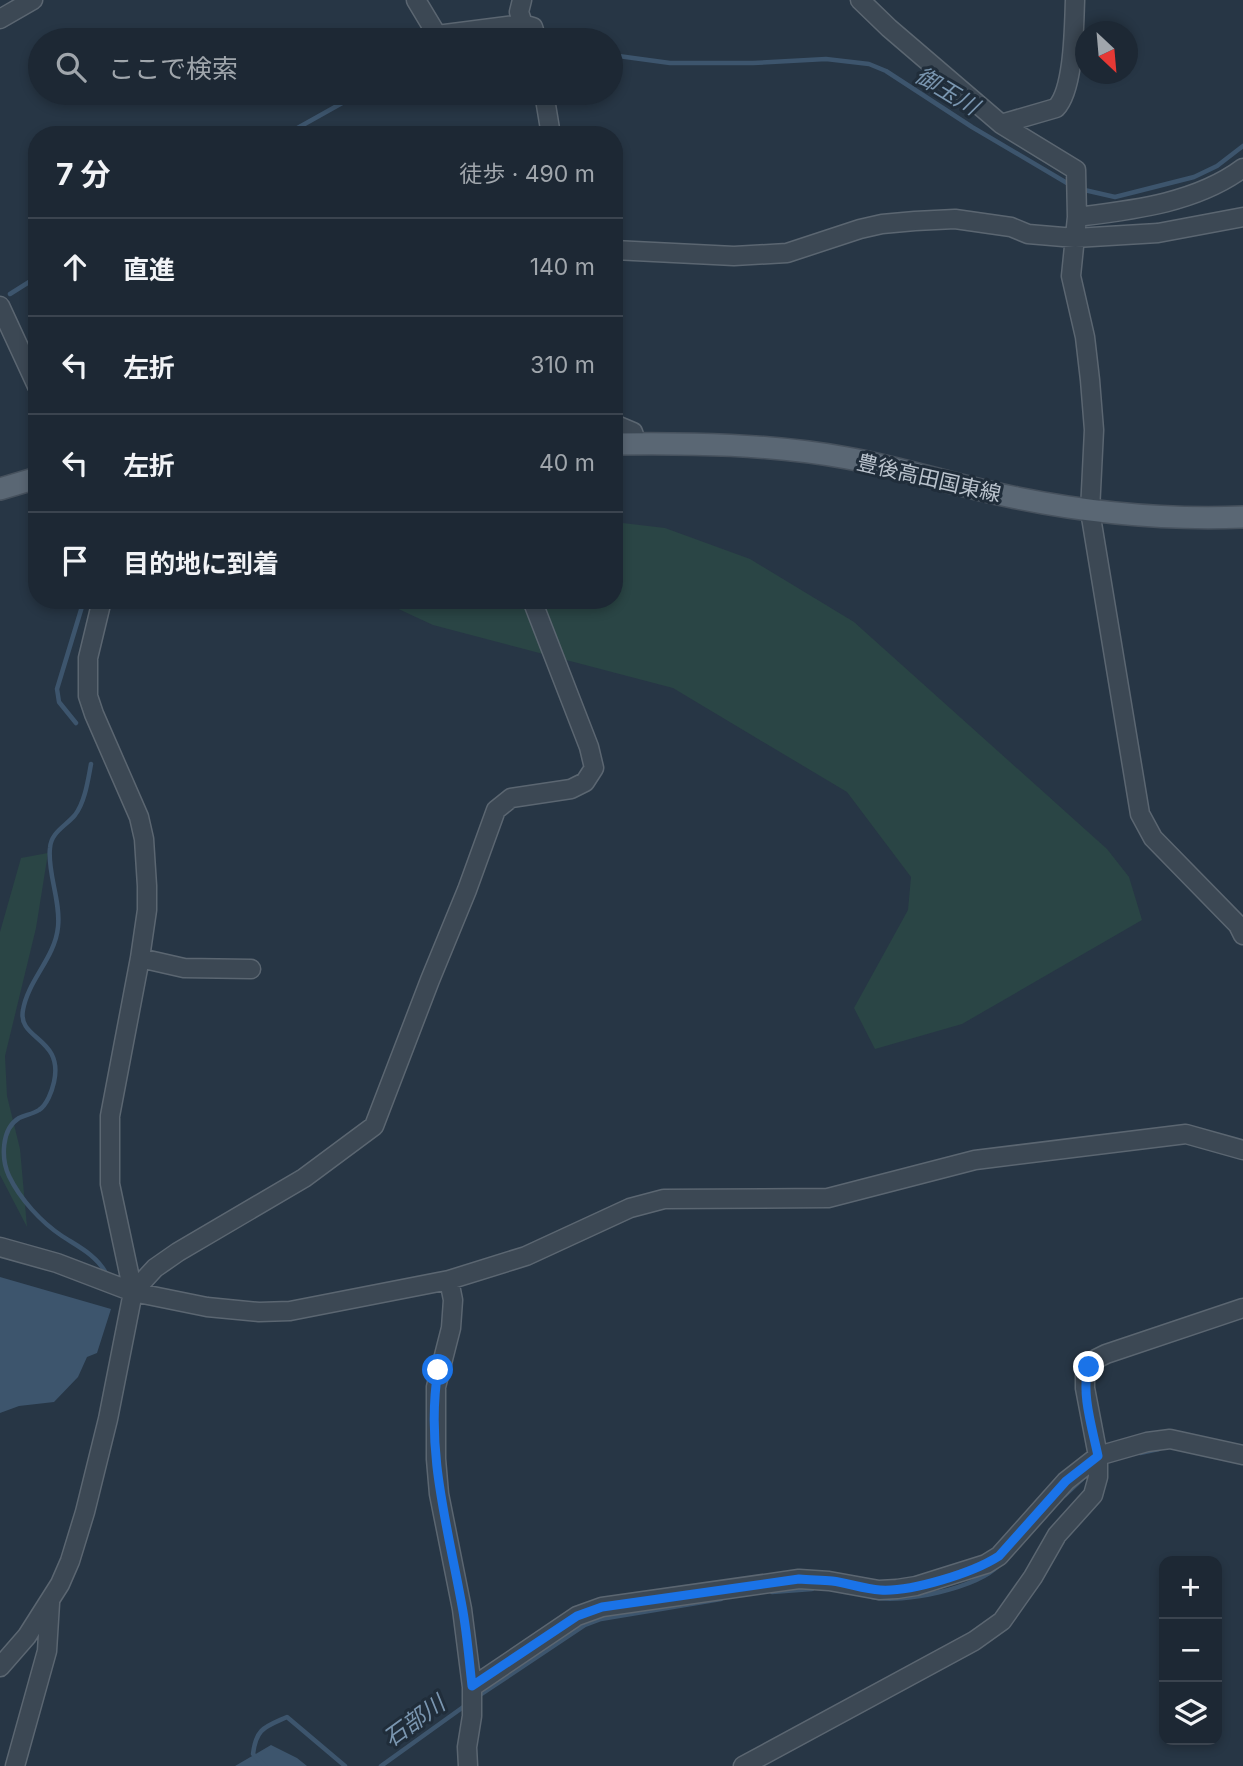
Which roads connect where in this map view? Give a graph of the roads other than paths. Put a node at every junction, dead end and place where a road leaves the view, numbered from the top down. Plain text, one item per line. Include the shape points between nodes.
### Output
1 (33, 0) edge
2 (416, 0) edge
3 (522, 0) edge
4 (860, 0) edge
5 (1076, 0) edge
6 (0, 19) edge
7 (433, 28) edge
8 (530, 28) edge
9 (546, 105) edge
10 (1001, 124) junction
11 (550, 126) edge
12 (1243, 168) edge
13 (1077, 208) junction
14 (1243, 217) edge
15 (1075, 238) junction
16 (623, 250) edge
17 (0, 306) edge
18 (28, 367) edge
19 (623, 428) edge
20 (623, 444) edge
21 (637, 444) junction
22 (28, 481) edge
23 (0, 489) edge
24 (1090, 511) junction
25 (1243, 517) edge
26 (100, 609) edge
27 (535, 609) edge
28 (1243, 935) edge
29 (140, 958) junction
30 (251, 969) dead end
31 (1243, 1150) edge
32 (0, 1247) edge
33 (449, 1280) junction
34 (133, 1292) junction
35 (1243, 1308) edge
36 (1243, 1455) edge
37 (1098, 1466) junction
38 (50, 1603) junction
39 (0, 1667) edge
40 (472, 1686) junction
41 (15, 1766) edge
42 (468, 1766) edge
43 (743, 1766) edge

1 - 6 street
2 - 7 street
3 - 8 street via 519,12
4 - 10 street
5 - 10 street via 1062,103
9 - 11 street
10 - 13 street via 1076,170
12 - 13 street via 1201,190 1148,207
13 - 15 street
14 - 15 street via 1158,233
15 - 16 street via 956,219 882,224 787,253 734,256
15 - 24 street via 1071,276 1086,337 1094,430
17 - 18 street
19 - 21 street via 633,432
20 - 21 main road, 豊後高田国東線
21 - 24 main road, 豊後高田国東線 via 722,445 846,458
22 - 23 main road
24 - 25 main road, 豊後高田国東線
24 - 28 street via 1140,814 1153,838
26 - 29 street via 88,658 88,696 131,795 144,839 147,910
27 - 34 street via 589,747 594,768 590,776 571,789 511,799 496,810 374,1126 304,1178 178,1252
29 - 30 street via 184,968
29 - 34 street via 108,1139 110,1184
31 - 33 street via 1186,1134 975,1160 828,1198 664,1199 629,1208 526,1256
32 - 34 street
33 - 34 street via 320,1307 269,1312 207,1307
33 - 40 street via 452,1328 436,1387 436,1459
34 - 38 street via 86,1512
35 - 37 street via 1096,1359 1085,1376 1085,1388
36 - 37 street via 1170,1439 1147,1442
37 - 40 street via 1066,1481 999,1556 972,1570 897,1589 799,1579 602,1607 577,1616
37 - 43 street via 1093,1495 1057,1535 1002,1621 974,1641
38 - 39 street
38 - 41 street via 47,1651
40 - 42 street

